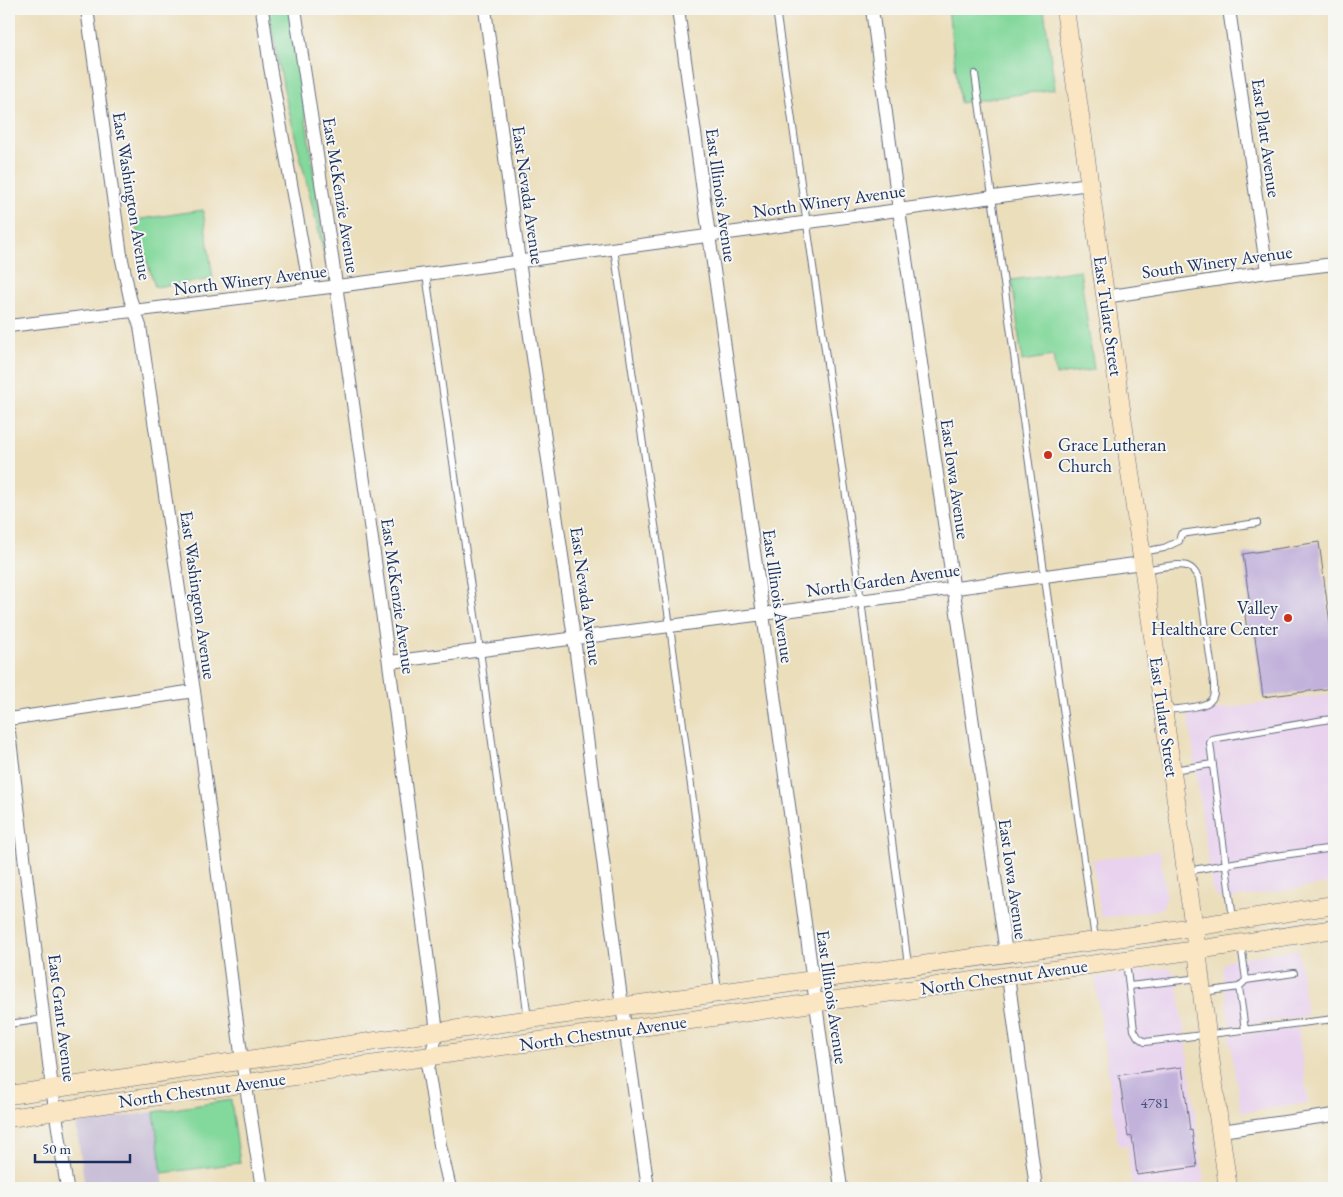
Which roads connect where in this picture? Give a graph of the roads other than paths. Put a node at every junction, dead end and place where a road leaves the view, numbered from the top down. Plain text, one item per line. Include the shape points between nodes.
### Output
1 (88, 9) edge
2 (262, 9) edge
3 (295, 9) edge
4 (485, 9) edge
5 (678, 9) edge
6 (776, 9) edge
7 (872, 9) edge
8 (1065, 9) edge
9 (1230, 9) edge
10 (975, 74) dead end
11 (1089, 184) junction
12 (993, 197) junction
13 (899, 210) junction
14 (806, 222) junction
15 (709, 235) junction
16 (614, 249) junction
17 (519, 261) junction
18 (1334, 264) edge
19 (1267, 272) junction
20 (426, 274) junction
21 (338, 286) junction
22 (310, 289) junction
23 (1105, 297) junction
24 (135, 312) junction
25 (9, 326) edge
26 (1257, 524) dead end
27 (1142, 562) junction
28 (1046, 577) junction
29 (953, 588) junction
30 (861, 600) junction
31 (763, 614) junction
32 (670, 626) junction
33 (574, 638) junction
34 (480, 650) junction
35 (390, 662) junction
36 (194, 691) junction
37 (1163, 710) junction
38 (9, 719) edge
39 (1334, 719) edge
40 (9, 732) edge
41 (1213, 764) junction
42 (1171, 770) junction
43 (1333, 849) edge
44 (1226, 865) junction
45 (1186, 872) junction
46 (1334, 905) edge
47 (1233, 921) junction
48 (1193, 927) junction
49 (1334, 929) edge
50 (1096, 940) junction
51 (1240, 944) junction
52 (1197, 950) junction
53 (1006, 953) junction
54 (1126, 960) junction
55 (909, 966) junction
56 (1294, 973) dead end
57 (1008, 976) junction
58 (812, 980) junction
59 (1246, 980) junction
60 (1201, 985) junction
61 (1129, 986) junction
62 (1239, 987) junction
63 (913, 990) junction
64 (719, 993) junction
65 (815, 1004) junction
66 (622, 1006) junction
67 (44, 1019) junction
68 (528, 1019) junction
69 (1334, 1019) edge
70 (9, 1024) edge
71 (626, 1030) junction
72 (1245, 1030) junction
73 (437, 1032) junction
74 (1206, 1036) junction
75 (431, 1056) junction
76 (242, 1061) junction
77 (245, 1084) junction
78 (52, 1088) junction
79 (9, 1095) edge
80 (56, 1112) junction
81 (1334, 1115) edge
82 (9, 1118) edge
83 (1221, 1131) junction
84 (67, 1188) edge
85 (262, 1188) edge
86 (450, 1188) edge
87 (648, 1188) edge
88 (841, 1188) edge
89 (1036, 1188) edge
90 (1228, 1188) edge

1 - 24 street, East Washington Avenue via 121,255
2 - 22 street
3 - 21 street, East McKenzie Avenue
4 - 17 street, East Nevada Avenue
5 - 15 street, East Illinois Avenue
6 - 14 lane
7 - 13 street, East Iowa Avenue
8 - 11 main road, East Tulare Street
9 - 19 street, East Platt Avenue
10 - 12 lane
11 - 12 street, North Winery Avenue
11 - 23 main road, East Tulare Street
12 - 13 street, North Winery Avenue
12 - 28 lane
13 - 14 street, North Winery Avenue
13 - 29 street, East Iowa Avenue
14 - 15 street, North Winery Avenue
14 - 30 lane
15 - 16 street, North Winery Avenue
15 - 31 street, East Illinois Avenue
16 - 17 street, North Winery Avenue
16 - 32 lane
17 - 20 street, North Winery Avenue
17 - 33 street, East Nevada Avenue
18 - 19 street, South Winery Avenue
19 - 23 street, South Winery Avenue
20 - 21 street, North Winery Avenue
20 - 34 lane
21 - 22 street, North Winery Avenue
21 - 35 street, East McKenzie Avenue
22 - 24 street, North Winery Avenue
23 - 27 main road, East Tulare Street
24 - 25 street, North Winery Avenue
24 - 36 street, East Washington Avenue via 140,326
26 - 27 lane via 1181,534 1179,541
27 - 28 street, North Garden Avenue
27 - 37 main road, East Tulare Street
27 - 37 lane via 1188,566 1194,570 1214,684 1211,701 1205,705
28 - 29 street, North Garden Avenue
28 - 50 lane
29 - 30 street, North Garden Avenue
29 - 53 street, East Iowa Avenue
30 - 31 street, North Garden Avenue
30 - 55 lane
31 - 32 street, North Garden Avenue
31 - 58 street, East Illinois Avenue
32 - 33 street, North Garden Avenue
32 - 64 lane
33 - 34 street, North Garden Avenue
33 - 66 street, East Nevada Avenue
34 - 35 street, North Garden Avenue
34 - 68 lane
35 - 73 street, East McKenzie Avenue
36 - 38 street
36 - 76 street, East Washington Avenue
37 - 42 main road, East Tulare Street
39 - 41 lane via 1212,739
40 - 67 street, East Grant Avenue
41 - 42 lane
41 - 44 lane
42 - 45 main road, East Tulare Street
43 - 44 lane
44 - 45 lane
44 - 47 lane
45 - 48 main road, East Tulare Street
46 - 47 main road, North Chestnut Avenue
47 - 48 main road, North Chestnut Avenue
48 - 50 main road, North Chestnut Avenue
48 - 52 main road, East Tulare Street
49 - 51 main road, North Chestnut Avenue
50 - 53 main road, North Chestnut Avenue
51 - 52 main road, North Chestnut Avenue
51 - 59 lane
52 - 54 main road, North Chestnut Avenue
52 - 60 main road, East Tulare Street
53 - 55 main road, North Chestnut Avenue
53 - 63 main road via 999,965 935,976
54 - 57 main road, North Chestnut Avenue
54 - 61 lane
55 - 58 main road, North Chestnut Avenue
56 - 59 lane
57 - 63 main road, North Chestnut Avenue
57 - 89 street
58 - 64 main road, North Chestnut Avenue
58 - 65 street, East Illinois Avenue
59 - 62 lane
60 - 61 lane
60 - 62 lane
60 - 74 main road, East Tulare Street
61 - 74 lane via 1134,1030 1145,1042
62 - 72 lane
63 - 65 main road, North Chestnut Avenue
64 - 66 main road, North Chestnut Avenue
65 - 71 main road, North Chestnut Avenue
65 - 88 street, East Illinois Avenue
66 - 68 main road, North Chestnut Avenue
66 - 71 street, East Nevada Avenue
67 - 70 lane
67 - 78 street, East Grant Avenue
68 - 73 main road, North Chestnut Avenue
69 - 72 lane
71 - 75 main road, North Chestnut Avenue
71 - 87 street, East Nevada Avenue
72 - 74 lane
73 - 75 street, East McKenzie Avenue
73 - 76 main road, North Chestnut Avenue
74 - 83 main road, East Tulare Street
75 - 77 main road, North Chestnut Avenue
75 - 86 street, East McKenzie Avenue via 428,1069 433,1107
76 - 77 street, East Washington Avenue
76 - 78 main road, North Chestnut Avenue
77 - 80 main road, North Chestnut Avenue
77 - 85 street, East Washington Avenue
78 - 79 main road, North Chestnut Avenue
78 - 80 street, East Grant Avenue
80 - 82 main road, North Chestnut Avenue
80 - 84 street, East Grant Avenue
81 - 83 street
83 - 90 main road, East Tulare Street

